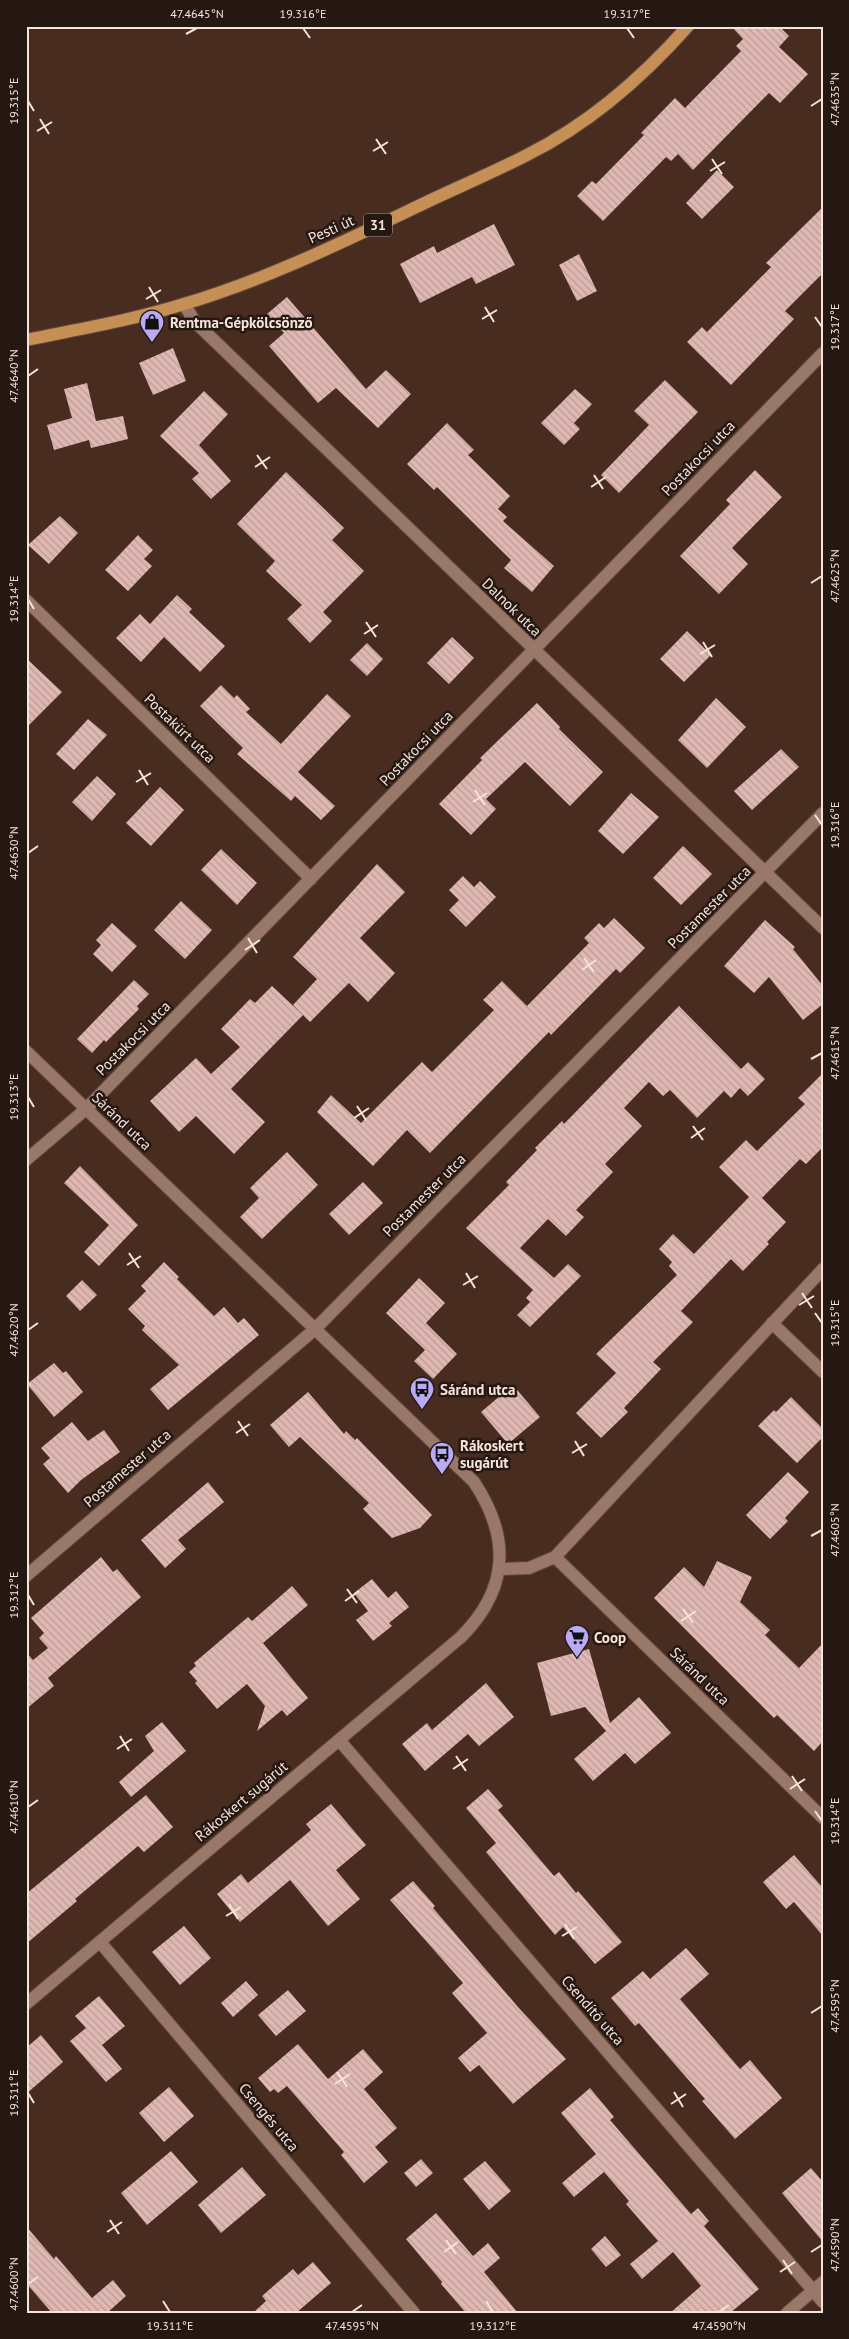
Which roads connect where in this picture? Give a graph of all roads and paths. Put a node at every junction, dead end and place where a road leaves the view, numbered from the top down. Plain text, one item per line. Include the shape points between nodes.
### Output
1 (688, 26) edge
2 (184, 304) junction
3 (26, 340) edge
4 (823, 353) edge
5 (26, 600) edge
6 (534, 650) junction
7 (823, 813) edge
8 (766, 872) junction
9 (311, 879) junction
10 (823, 928) edge
11 (26, 1051) edge
12 (86, 1109) junction
13 (26, 1160) edge
14 (823, 1269) edge
15 (772, 1322) junction
16 (314, 1330) junction
17 (823, 1372) edge
18 (555, 1557) junction
19 (499, 1569) junction
20 (26, 1576) edge
21 (339, 1740) junction
22 (823, 1818) edge
23 (100, 1942) junction
24 (26, 2004) edge
25 (818, 2286) edge
26 (823, 2302) edge
27 (414, 2313) edge
28 (787, 2313) edge

1 - 2 main road, Pesti út / 31 via 659,58 600,109 528,155 299,260
2 - 3 main road, Pesti út / 31
2 - 6 street, Dalnok utca via 195,322
4 - 6 street, Postakocsi utca
5 - 9 street, Postakürt utca
6 - 8 street, Dalnok utca
6 - 9 street, Postakocsi utca
7 - 8 street, Postamester utca
8 - 10 street, Dalnok utca
8 - 16 street, Postamester utca
9 - 12 street, Postakocsi utca
11 - 12 street, Sáránd utca
12 - 13 street, Postakocsi utca
12 - 16 street, Sáránd utca
14 - 15 street
15 - 17 street
15 - 18 street
16 - 19 street, Sáránd utca via 474,1482 496,1522
16 - 20 street, Postamester utca
18 - 19 street via 529,1568
18 - 22 street, Sáránd utca
19 - 21 street, Rákoskert sugárút via 495,1588 475,1624
21 - 23 street, Rákoskert sugárút
21 - 25 street, Csendítő utca
23 - 24 street, Rákoskert sugárút
23 - 27 street, Csengés utca
25 - 26 street, Csendítő utca
25 - 28 street

